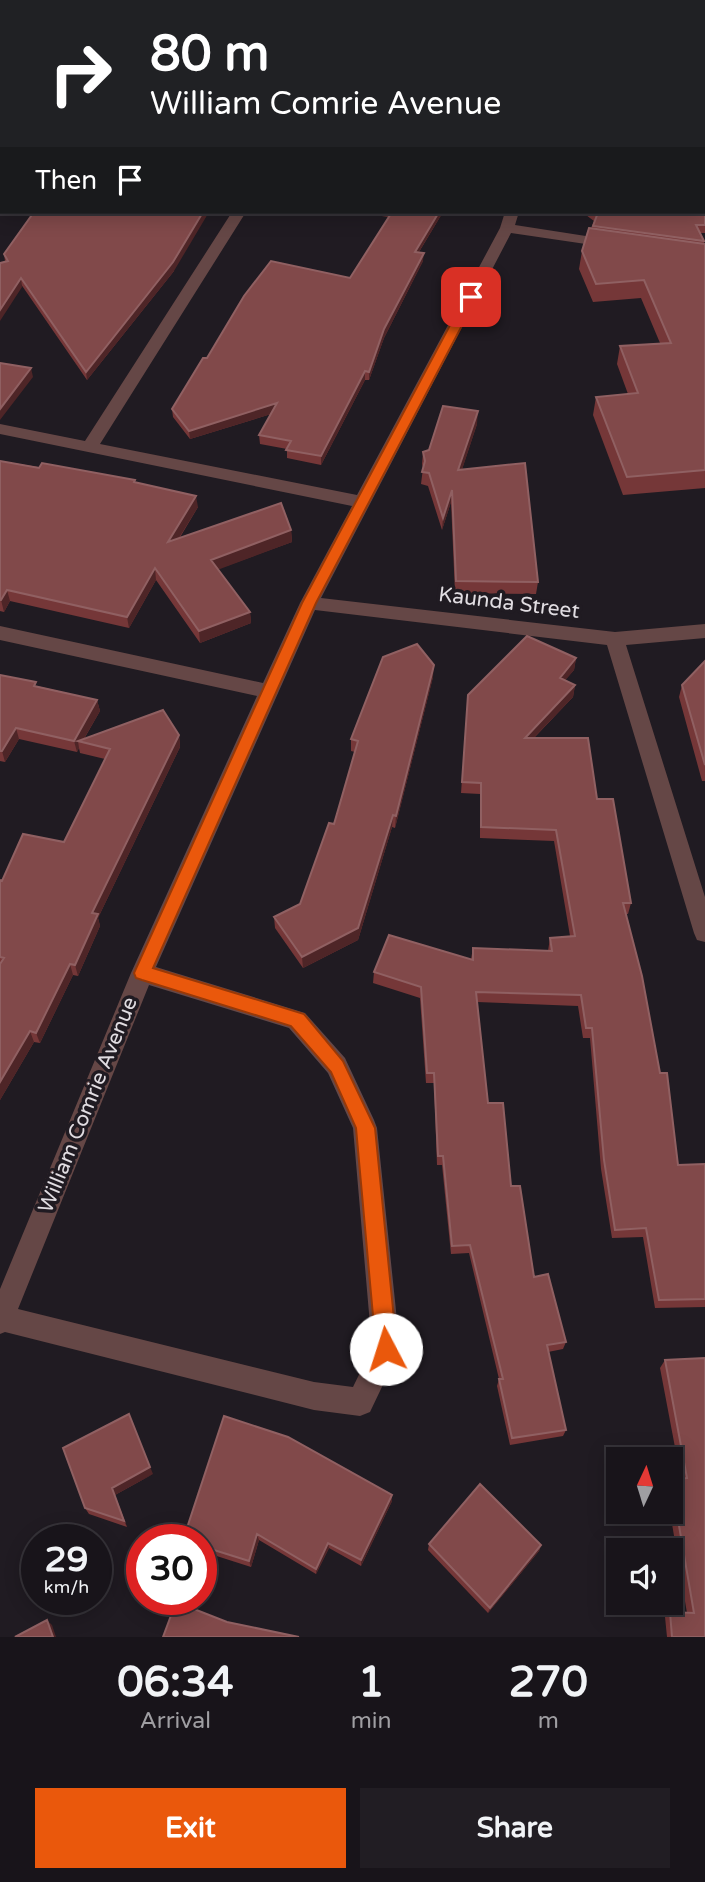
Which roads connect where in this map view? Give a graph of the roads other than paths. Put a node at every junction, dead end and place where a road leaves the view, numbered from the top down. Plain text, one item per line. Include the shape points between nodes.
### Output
1 (239, 214) edge
2 (510, 220) edge
3 (622, 245) edge
4 (0, 429) edge
5 (90, 446) junction
6 (362, 502) junction
7 (309, 603) junction
8 (705, 631) edge
9 (0, 633) edge
10 (615, 639) junction
11 (269, 691) junction
12 (705, 933) edge
13 (142, 973) junction
14 (1, 1320) edge

1 - 5 street
2 - 3 street
2 - 6 street, William Comrie Avenue
4 - 5 street
5 - 6 street
6 - 7 street, William Comrie Avenue
7 - 10 street, Kaunda Street
7 - 11 street, William Comrie Avenue
8 - 10 street, Kaunda Street
9 - 11 street
10 - 12 street
11 - 13 street, William Comrie Avenue
13 - 14 street, William Comrie Avenue
13 - 14 street via 297,1020 337,1066 365,1128 386,1349 377,1372 360,1402 314,1396

